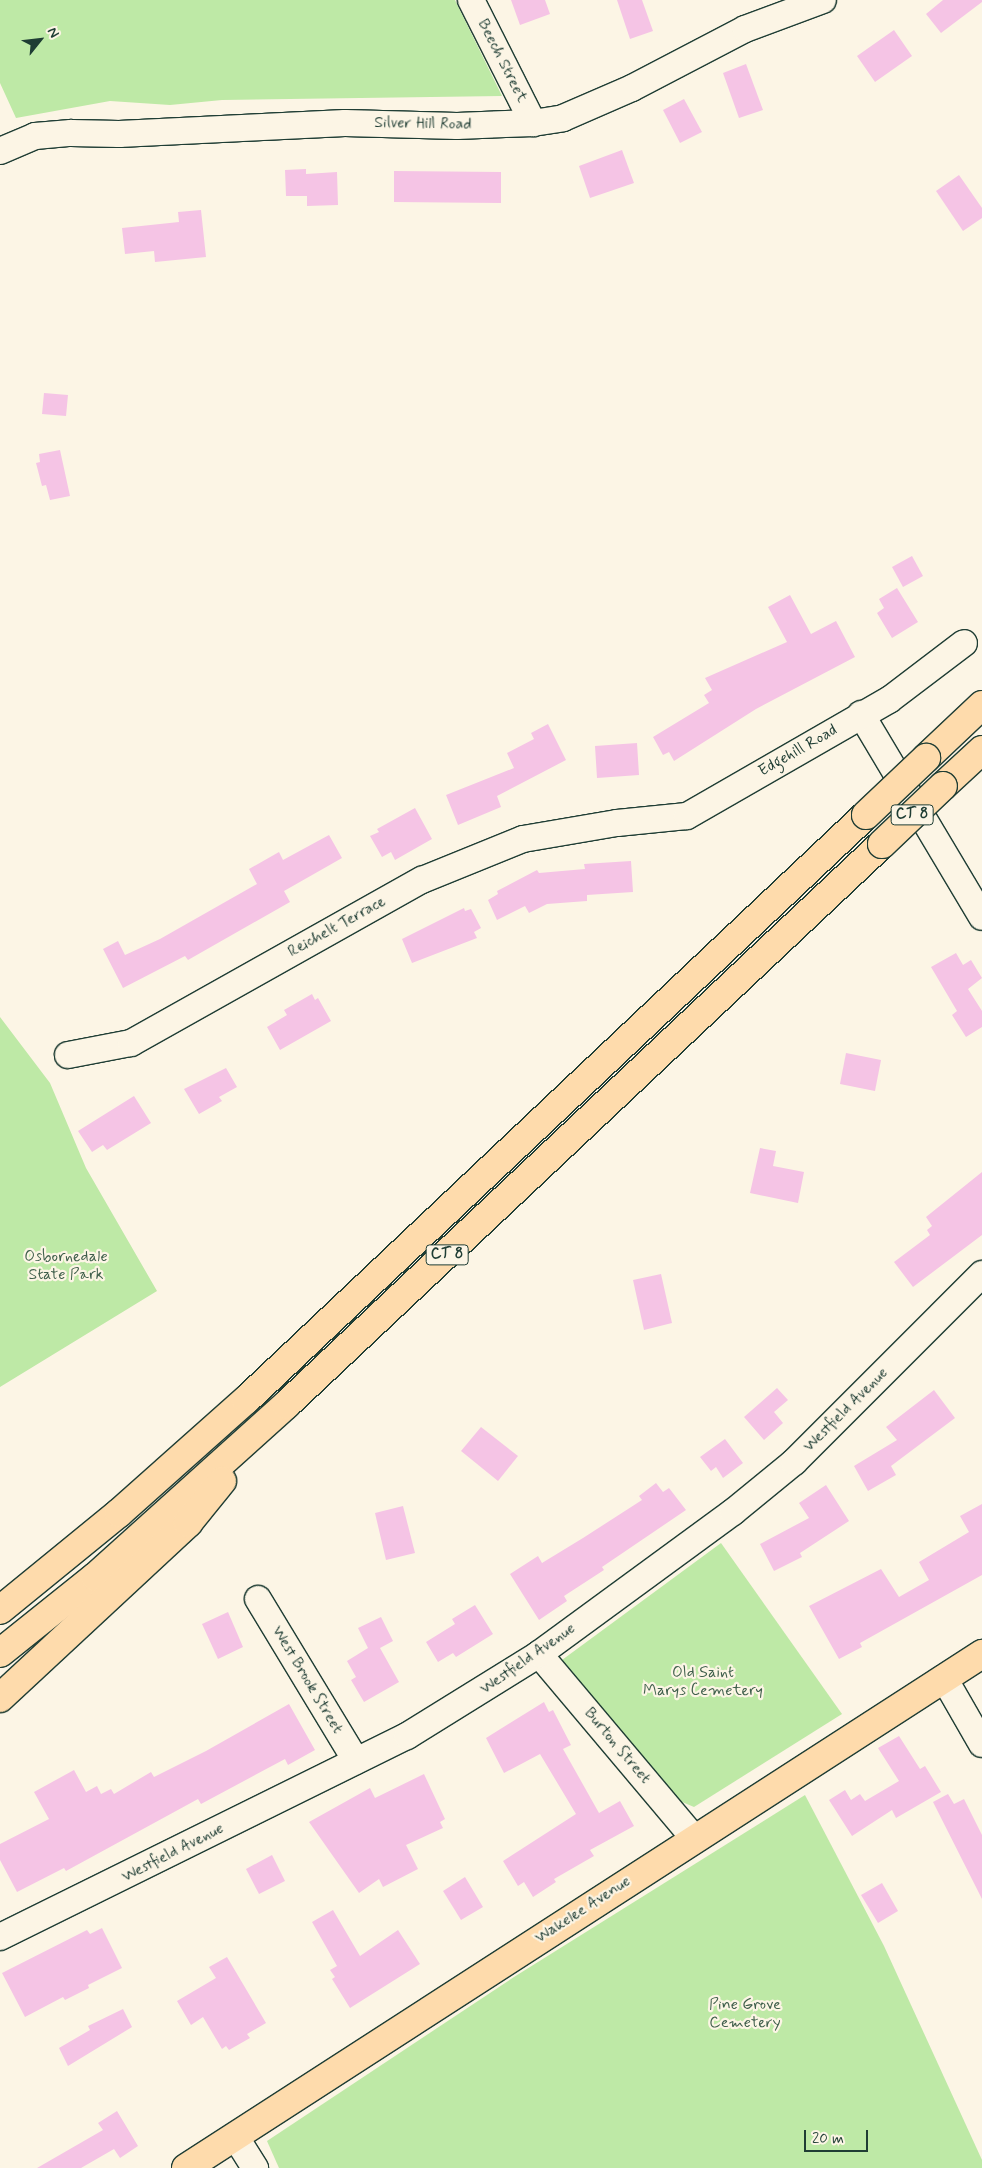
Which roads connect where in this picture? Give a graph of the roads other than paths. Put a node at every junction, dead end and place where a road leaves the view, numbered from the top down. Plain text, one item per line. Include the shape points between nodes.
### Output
1 (471, 0) edge
2 (823, 0) edge
3 (533, 123) junction
4 (0, 152) edge
5 (964, 643) dead end
6 (982, 705) edge
7 (861, 714) junction
8 (982, 750) edge
9 (617, 823) joint
10 (982, 917) edge
11 (68, 1056) dead end
12 (982, 1274) edge
13 (286, 1405) junction
14 (258, 1599) dead end
15 (0, 1610) edge
16 (0, 1653) edge
17 (539, 1654) junction
18 (982, 1654) edge
19 (944, 1678) junction
20 (0, 1698) edge
21 (982, 1744) edge
22 (356, 1761) junction
23 (694, 1838) junction
24 (0, 1937) edge
25 (235, 2136) junction
26 (186, 2168) edge
27 (255, 2168) edge

1 - 3 street, Beech Street
2 - 3 street, Silver Hill Road via 745,29 588,109
3 - 4 street, Silver Hill Road via 457,126 345,122 119,134 71,133 35,136
5 - 7 street, Edgehill Road via 889,700
6 - 15 main road, CT 8, bridge via 246,1400 119,1513
7 - 9 street, Edgehill Road via 687,816
7 - 10 street
8 - 13 main road, CT 8, bridge
9 - 11 street, Reichelt Terrace via 523,839 422,880 131,1043
12 - 17 street, Westfield Avenue via 794,1462 733,1512
13 - 16 main road, CT 8 via 94,1577
13 - 20 main road via 188,1522
14 - 22 street, West Brook Street
17 - 22 street, Westfield Avenue via 407,1736
17 - 23 street, Burton Street
18 - 19 main road, Wakelee Avenue
19 - 21 street
19 - 23 main road, Wakelee Avenue
22 - 24 street, Westfield Avenue via 85,1898
23 - 25 main road, Wakelee Avenue
25 - 26 main road, Wakelee Avenue
25 - 27 street

